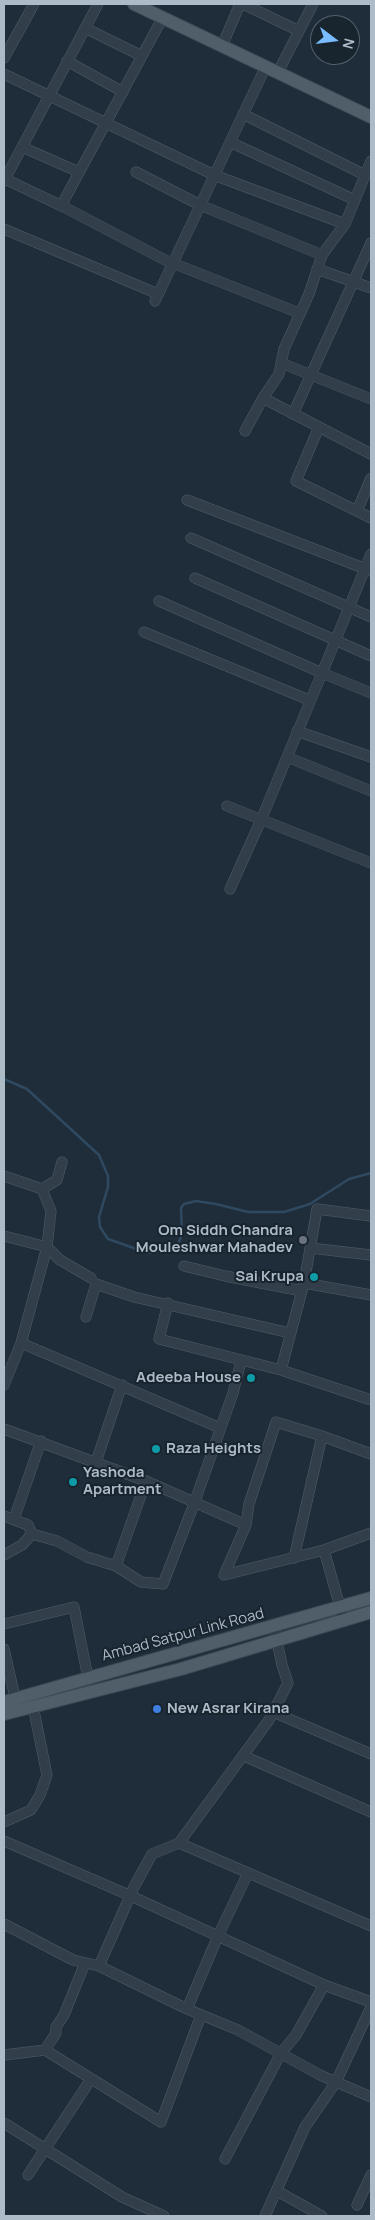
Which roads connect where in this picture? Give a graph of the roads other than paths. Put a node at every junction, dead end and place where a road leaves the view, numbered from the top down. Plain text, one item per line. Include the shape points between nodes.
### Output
1 (34, 4) edge
2 (98, 4) edge
3 (134, 4) edge
4 (241, 4) edge
5 (312, 4) edge
6 (163, 17) junction
7 (85, 28) junction
8 (299, 30) junction
9 (7, 46) edge
10 (222, 46) junction
11 (142, 56) junction
12 (4, 58) edge
13 (67, 61) junction
14 (266, 66) junction
15 (278, 72) junction
16 (4, 74) edge
17 (123, 92) junction
18 (49, 95) junction
19 (243, 114) junction
20 (371, 117) edge
21 (105, 124) junction
22 (230, 142) junction
23 (22, 147) junction
24 (371, 160) edge
25 (79, 172) junction
26 (136, 172) dead end
27 (214, 175) junction
28 (365, 175) junction
29 (4, 180) edge
30 (355, 200) junction
31 (200, 205) junction
32 (61, 206) junction
33 (345, 224) junction
34 (4, 229) edge
35 (371, 243) edge
36 (322, 255) junction
37 (173, 263) junction
38 (317, 270) junction
39 (353, 281) junction
40 (371, 288) edge
41 (299, 313) junction
42 (281, 363) junction
43 (311, 374) junction
44 (263, 398) junction
45 (371, 399) edge
46 (293, 414) junction
47 (319, 427) junction
48 (245, 431) dead end
49 (371, 454) edge
50 (371, 478) edge
51 (186, 500) dead end
52 (356, 511) junction
53 (371, 518) edge
54 (191, 538) dead end
55 (371, 554) edge
56 (368, 570) edge
57 (195, 578) dead end
58 (159, 600) dead end
59 (348, 607) junction
60 (371, 617) edge
61 (144, 632) dead end
62 (334, 641) junction
63 (371, 656) edge
64 (322, 672) junction
65 (371, 693) edge
66 (309, 700) junction
67 (298, 731) junction
68 (287, 757) junction
69 (371, 757) edge
70 (371, 791) edge
71 (227, 806) dead end
72 (261, 820) junction
73 (371, 863) edge
74 (230, 889) dead end
75 (62, 1162) dead end
76 (4, 1176) edge
77 (42, 1189) junction
78 (371, 1216) edge
79 (4, 1236) edge
80 (47, 1247) junction
81 (310, 1248) junction
82 (371, 1255) edge
83 (184, 1266) dead end
84 (91, 1278) dead end
85 (303, 1287) junction
86 (371, 1295) edge
87 (168, 1303) junction
88 (86, 1316) dead end
89 (290, 1333) junction
90 (21, 1343) junction
91 (241, 1361) junction
92 (281, 1370) junction
93 (4, 1385) edge
94 (122, 1385) junction
95 (371, 1400) edge
96 (220, 1428) junction
97 (4, 1429) edge
98 (322, 1436) junction
99 (41, 1441) junction
100 (371, 1454) edge
101 (96, 1462) junction
102 (146, 1482) junction
103 (194, 1504) junction
104 (9, 1517) edge
105 (246, 1525) junction
106 (371, 1533) edge
107 (32, 1534) junction
108 (324, 1550) junction
109 (4, 1555) edge
110 (294, 1558) junction
111 (116, 1566) junction
112 (371, 1598) edge
113 (340, 1608) junction
114 (371, 1612) edge
115 (344, 1621) junction
116 (4, 1624) edge
117 (274, 1627) junction
118 (276, 1640) junction
119 (4, 1649) edge
120 (88, 1678) junction
121 (13, 1704) edge
122 (33, 1706) junction
123 (273, 1712) junction
124 (4, 1714) edge
125 (371, 1754) edge
126 (244, 1756) junction
127 (371, 1812) edge
128 (4, 1822) edge
129 (4, 1841) edge
130 (179, 1843) junction
131 (248, 1873) junction
132 (131, 1896) junction
133 (4, 1924) edge
134 (371, 1926) edge
135 (218, 1936) junction
136 (85, 1963) junction
137 (100, 1966) junction
138 (324, 1985) junction
139 (371, 2002) edge
140 (371, 2007) edge
141 (187, 2009) junction
142 (201, 2015) junction
143 (45, 2050) junction
144 (281, 2053) junction
145 (4, 2055) edge
146 (91, 2079) junction
147 (336, 2082) junction
148 (371, 2097) edge
149 (4, 2123) edge
150 (45, 2147) junction
151 (225, 2159) dead end
152 (28, 2175) dead end
153 (371, 2175) edge
154 (277, 2191) junction
155 (357, 2205) dead end
156 (164, 2216) edge
157 (265, 2216) edge
158 (322, 2216) edge

1 - 9 street
2 - 7 street
3 - 6 main road
4 - 8 street
4 - 10 street
5 - 8 street
6 - 10 main road
6 - 11 street
7 - 11 street
7 - 13 street
8 - 15 street
9 - 12 street
10 - 14 main road
11 - 17 street
13 - 17 street
13 - 18 street
14 - 15 main road
14 - 19 street
15 - 20 main road
16 - 18 street
17 - 21 street
18 - 21 street
18 - 23 street
19 - 22 street
19 - 28 street
21 - 25 street
21 - 27 street
22 - 27 street
22 - 30 street
23 - 25 street
23 - 29 street
24 - 28 street
25 - 32 street
26 - 31 street
27 - 31 street
27 - 33 street
28 - 30 street
29 - 32 street
30 - 33 street
31 - 36 street
31 - 37 street
32 - 37 street
33 - 36 street
34 - 37 street via 156,297
35 - 39 street
36 - 38 street
37 - 41 street
38 - 39 street
38 - 41 street
39 - 40 street
39 - 43 street
41 - 42 street
42 - 43 street
42 - 44 street via 279,374
43 - 45 street
43 - 46 street
44 - 46 street
44 - 48 street
46 - 47 street
47 - 49 street
47 - 52 street via 296,481
50 - 52 street
51 - 56 street
52 - 53 street
54 - 59 street
55 - 56 street
56 - 59 street
57 - 62 street
58 - 64 street
59 - 60 street
59 - 62 street
61 - 66 street
62 - 63 street
62 - 64 street
64 - 65 street
64 - 66 street
66 - 67 street
67 - 68 street
67 - 69 street
68 - 70 street
68 - 72 street
71 - 72 street
72 - 73 street
72 - 74 street
75 - 77 street via 57,1180
76 - 77 street
77 - 80 street via 51,1211
78 - 81 street via 317,1209
79 - 80 street
80 - 84 street via 60,1260
80 - 90 street
81 - 82 street
81 - 85 street
83 - 85 street
85 - 86 street
85 - 89 street
87 - 88 street via 134,1297 96,1284
87 - 89 street
87 - 91 street via 159,1338
89 - 92 street
90 - 93 street
90 - 94 street
91 - 92 street
91 - 96 street
92 - 95 street
94 - 96 street
94 - 101 street
96 - 103 street
97 - 99 street
98 - 100 street
98 - 105 street via 276,1422 249,1504
98 - 110 street
99 - 101 street
99 - 104 street
101 - 102 street
102 - 103 street
102 - 111 street
103 - 105 street
103 - 111 street via 163,1584 141,1582
104 - 107 street via 28,1525
105 - 110 street via 224,1575
106 - 108 street
107 - 109 street via 22,1545
107 - 111 street
108 - 110 street
108 - 113 street
112 - 113 main road, Ambad Satpur Link Road
113 - 115 street
113 - 117 main road, Ambad Satpur Link Road
114 - 115 main road, Ambad Satpur Link Road
115 - 118 main road, Ambad Satpur Link Road
116 - 120 street via 74,1607
117 - 118 street
117 - 120 main road, Ambad Satpur Link Road
118 - 122 main road, Ambad Satpur Link Road via 181,1669
118 - 123 street via 288,1683
119 - 121 street
120 - 121 main road, Ambad Satpur Link Road
121 - 122 main road, Ambad Satpur Link Road
121 - 124 main road, Ambad Satpur Link Road
122 - 128 street via 47,1775 31,1810
123 - 125 street
123 - 126 street
126 - 127 street
126 - 130 street
129 - 132 street
130 - 131 street
130 - 132 street via 152,1854
131 - 134 street
131 - 135 street
132 - 135 street
132 - 137 street
133 - 136 street via 64,1956
135 - 138 street
135 - 141 street
136 - 137 street
136 - 143 street via 64,2015 56,2026 56,2033
137 - 141 street
138 - 139 street
138 - 144 street via 296,2035
140 - 147 street
141 - 142 street
142 - 144 street
142 - 146 street via 160,2122
143 - 145 street
143 - 146 street
144 - 147 street
144 - 151 street
146 - 150 street
147 - 148 street
147 - 154 street via 305,2127
149 - 150 street
150 - 152 street
150 - 156 street via 122,2197
153 - 155 street
154 - 157 street
154 - 158 street

